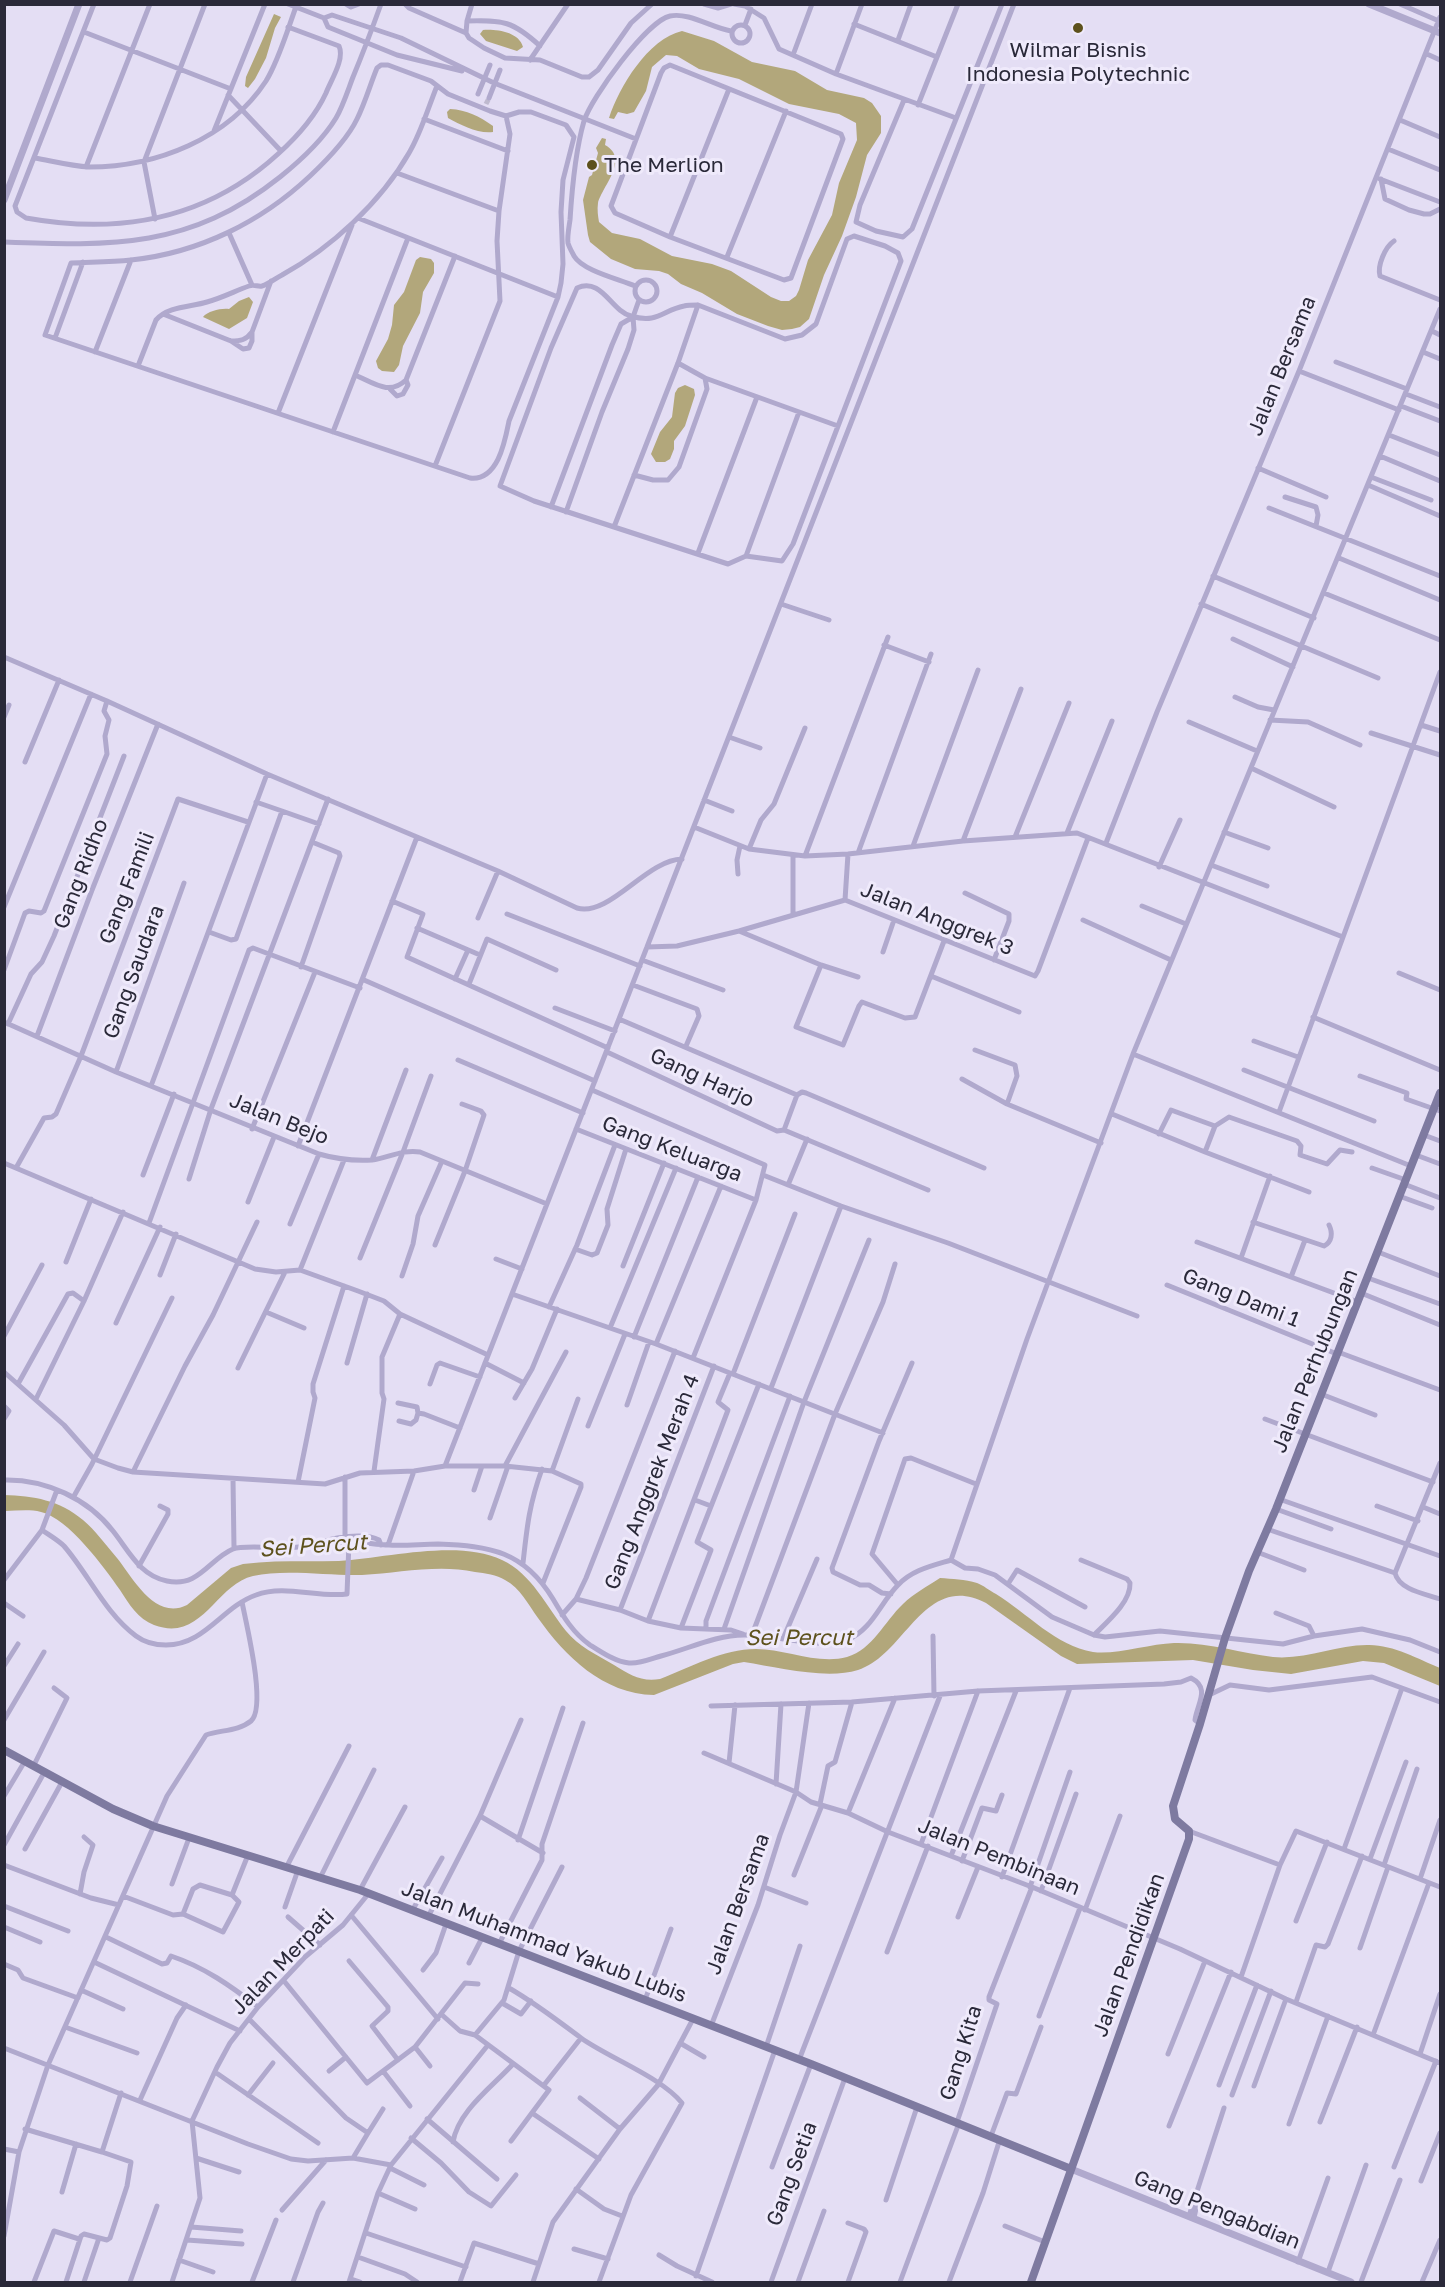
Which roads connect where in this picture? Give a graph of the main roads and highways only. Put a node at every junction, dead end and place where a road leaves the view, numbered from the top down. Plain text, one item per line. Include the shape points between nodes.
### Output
1 (1440, 1094) edge
2 (1437, 1110) edge
3 (5, 1752) edge
4 (1189, 1831) joint
5 (1071, 2169) junction
6 (1031, 2283) edge

1 - 2 main road, Jalan Perhubungan
2 - 4 main road, Jalan Perhubungan via 1411,1166 1224,1640 1173,1806 1175,1819
3 - 5 main road, Jalan Muhammad Yakub Lubis via 153,1826 369,1893
4 - 5 main road, Jalan Pendidikan via 1155,1939
5 - 6 main road, Jalan Pendidikan

